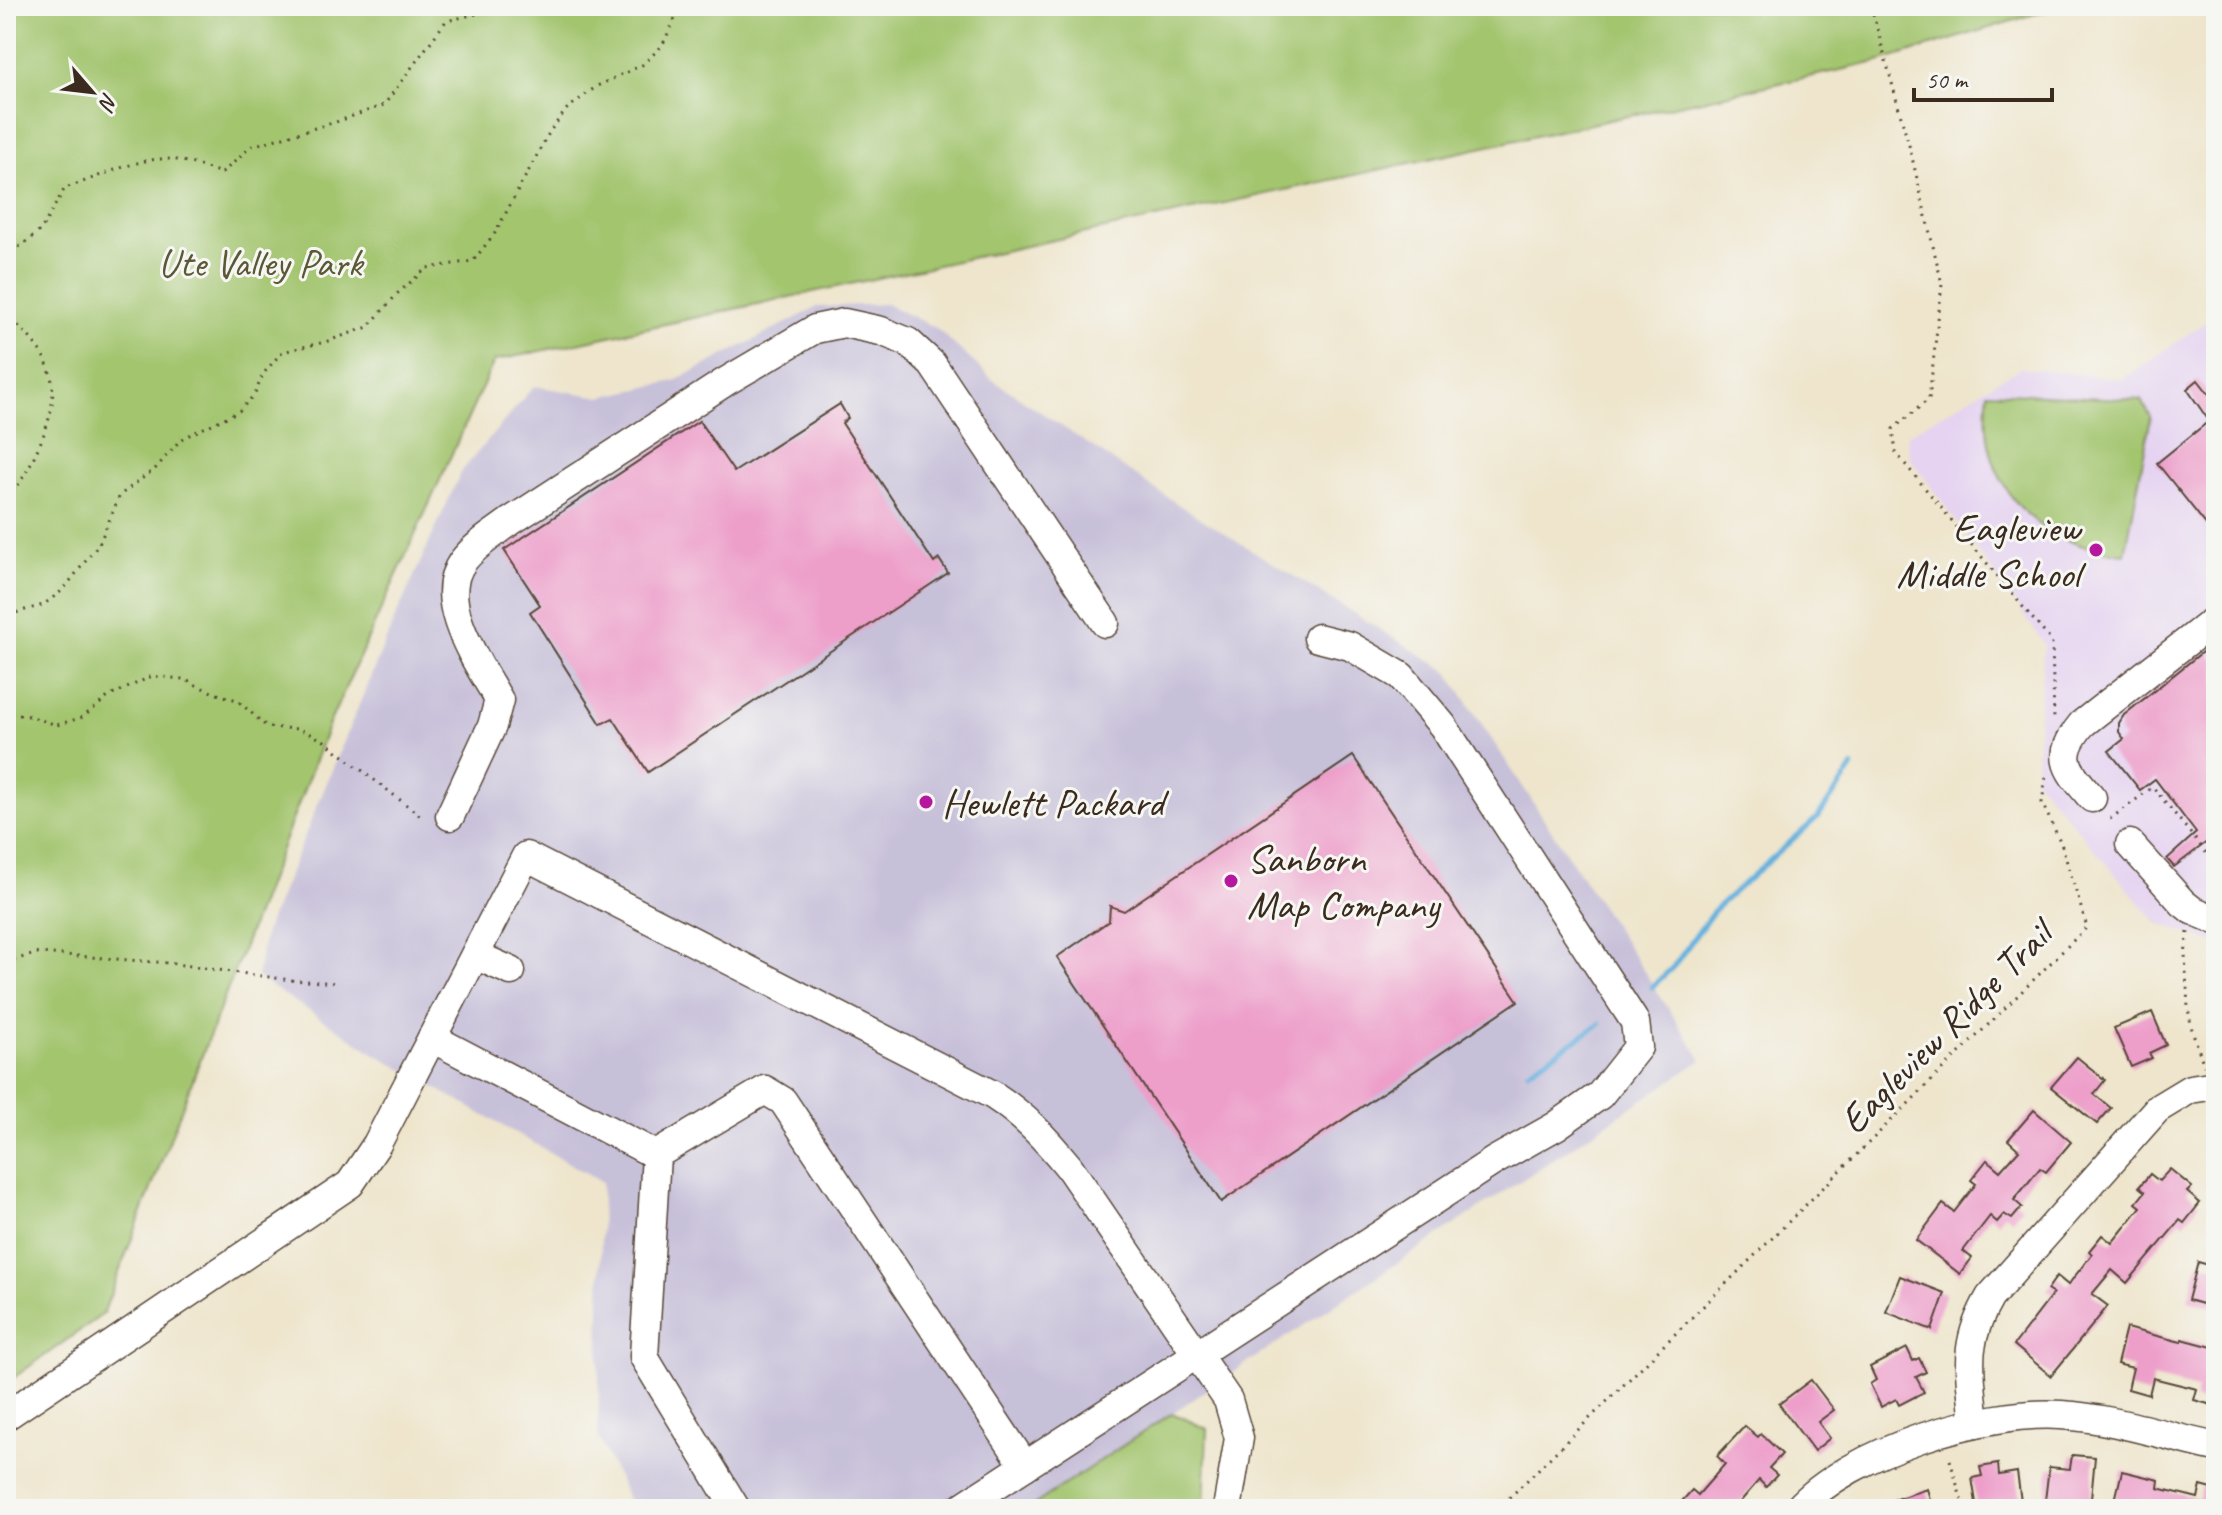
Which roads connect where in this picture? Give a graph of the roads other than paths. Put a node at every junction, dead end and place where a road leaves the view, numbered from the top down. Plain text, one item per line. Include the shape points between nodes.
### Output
1 (2216, 619) edge
2 (1105, 623) dead end
3 (1318, 638) dead end
4 (2101, 809) road end
5 (436, 816) road end
6 (2130, 844) dead end
7 (2207, 916) edge
8 (475, 955) junction
9 (511, 971) dead end
10 (428, 1045) junction
11 (2212, 1085) edge
12 (656, 1155) junction
13 (1198, 1353) junction
14 (6, 1416) edge
15 (1975, 1423) junction
16 (2216, 1447) edge
17 (1025, 1466) junction
18 (1802, 1507) edge
19 (736, 1509) edge
20 (959, 1509) edge
21 (1227, 1509) edge

1 - 4 street via 2082,724 2060,728 2069,771
2 - 5 street via 932,364 908,342 881,331 844,323 815,329 511,521 461,562 452,585 454,609 499,700 492,726
3 - 13 street via 1350,646 1401,676 1443,726 1635,1022 1638,1047 1600,1095
6 - 7 street via 2171,893
8 - 9 street
8 - 10 street
8 - 13 street via 526,856 993,1095 1041,1133 1069,1167
10 - 12 street
10 - 14 street via 350,1184
11 - 15 street via 2190,1089 2157,1109 1990,1297 1968,1355
12 - 17 street via 765,1090 783,1101
12 - 19 street via 644,1357
13 - 17 street
13 - 21 street via 1228,1400 1239,1438
15 - 16 street via 2037,1413 2064,1415
15 - 18 street via 1864,1461 1822,1486
17 - 20 street

